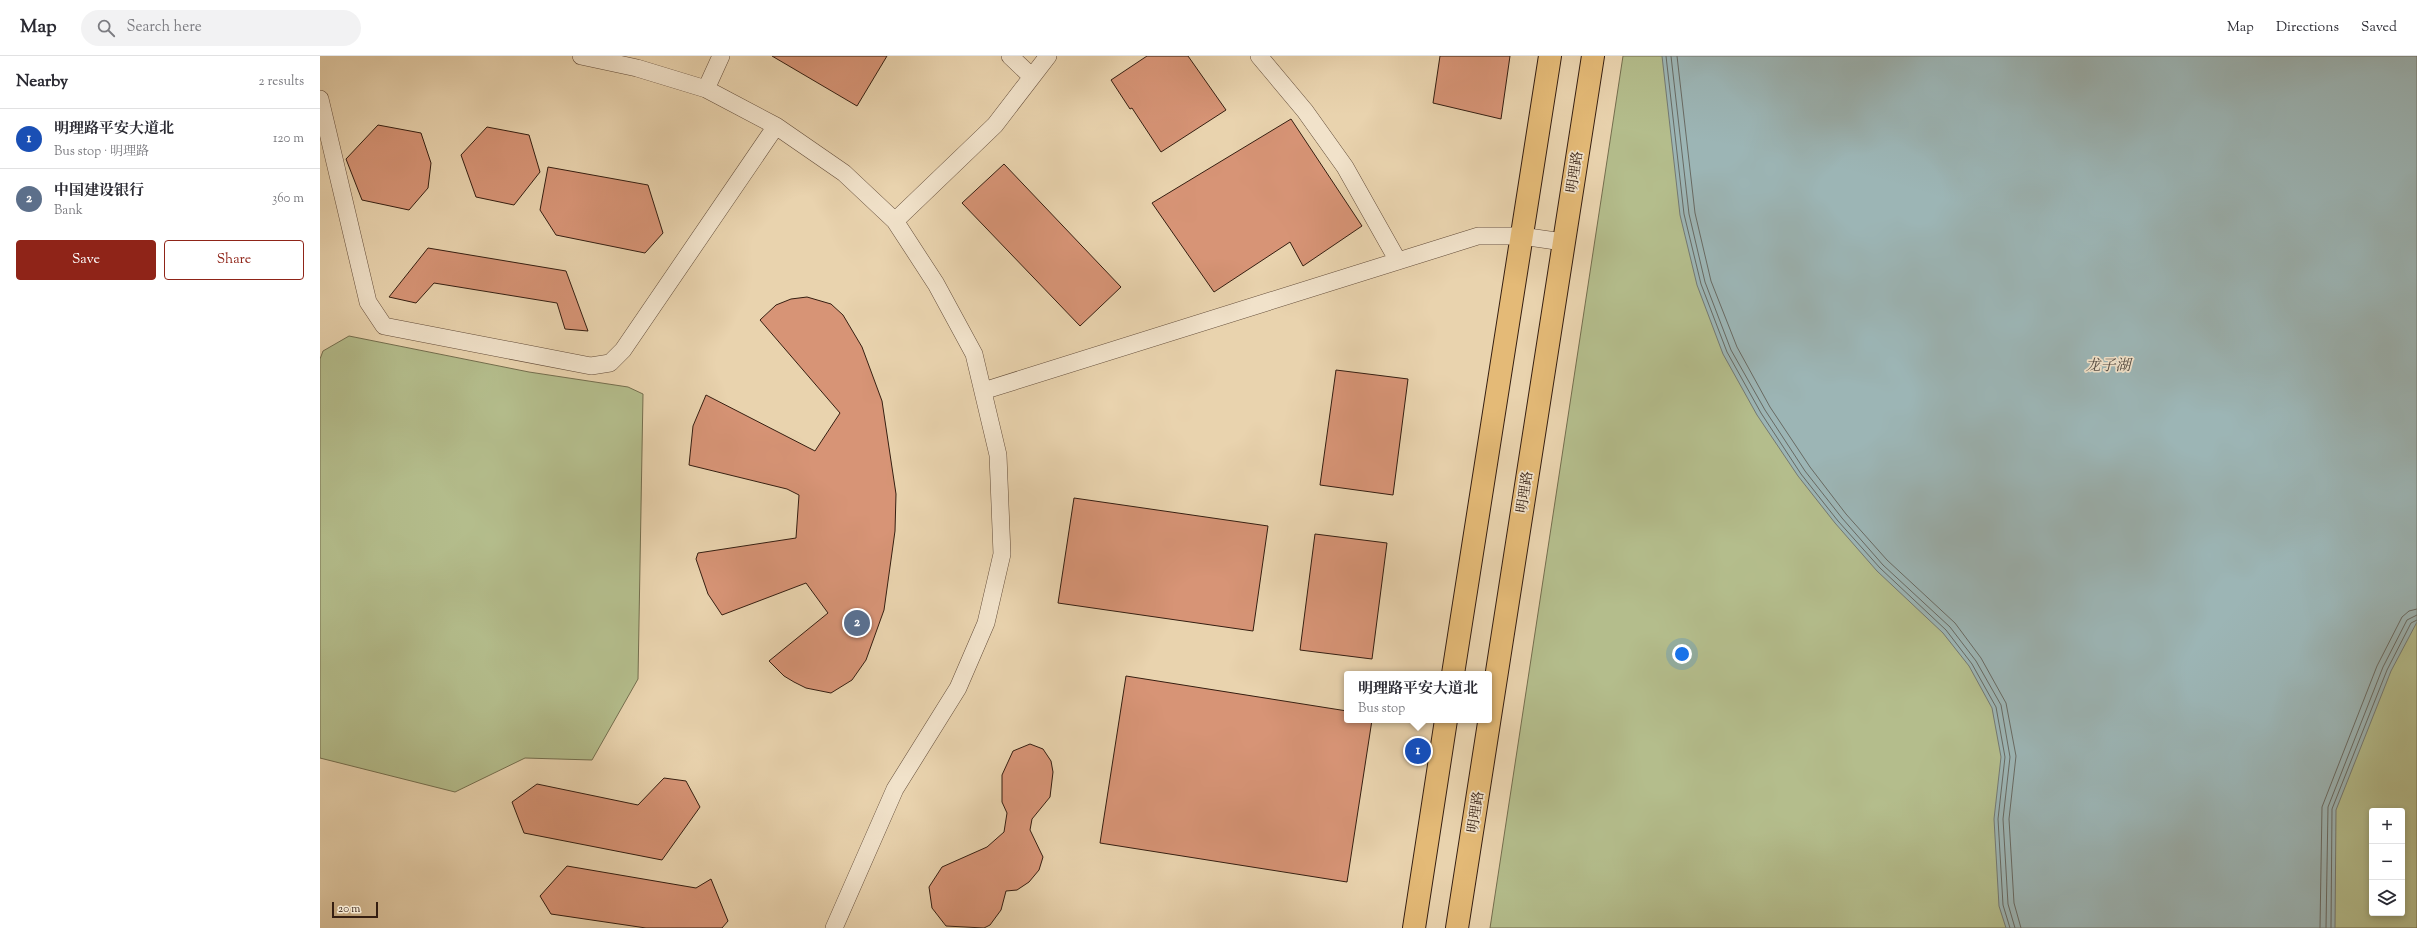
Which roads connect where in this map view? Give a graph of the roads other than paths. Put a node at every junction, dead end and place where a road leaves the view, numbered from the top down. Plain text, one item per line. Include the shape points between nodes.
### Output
1 (581, 56) edge
2 (722, 56) edge
3 (1010, 56) edge
4 (1048, 56) edge
5 (1258, 56) edge
6 (1550, 56) edge
7 (1593, 56) edge
8 (1032, 77) junction
9 (706, 89) junction
10 (320, 99) edge
11 (776, 126) junction
12 (895, 221) junction
13 (1522, 236) junction
14 (1563, 242) junction
15 (1398, 261) junction
16 (983, 392) junction
17 (1454, 671) edge
18 (1492, 701) edge
19 (1446, 723) edge
20 (1489, 723) edge
21 (834, 928) edge
22 (1414, 928) edge
23 (1457, 928) edge

1 - 9 street via 637,68
2 - 9 street
3 - 8 street
4 - 8 street
5 - 15 street via 1305,111 1345,167
6 - 13 main road
7 - 14 main road, 明理路
8 - 12 street via 995,125
9 - 11 street
10 - 11 street via 368,302 384,326 591,366 610,363 623,350
11 - 12 street via 844,173
12 - 16 street via 936,284 974,354
13 - 14 street
13 - 15 street via 1478,236
13 - 17 main road
14 - 18 main road, 明理路
15 - 16 street
16 - 21 street via 998,454 1002,554 986,622 958,688 895,789
19 - 22 main road
20 - 23 main road, 明理路

